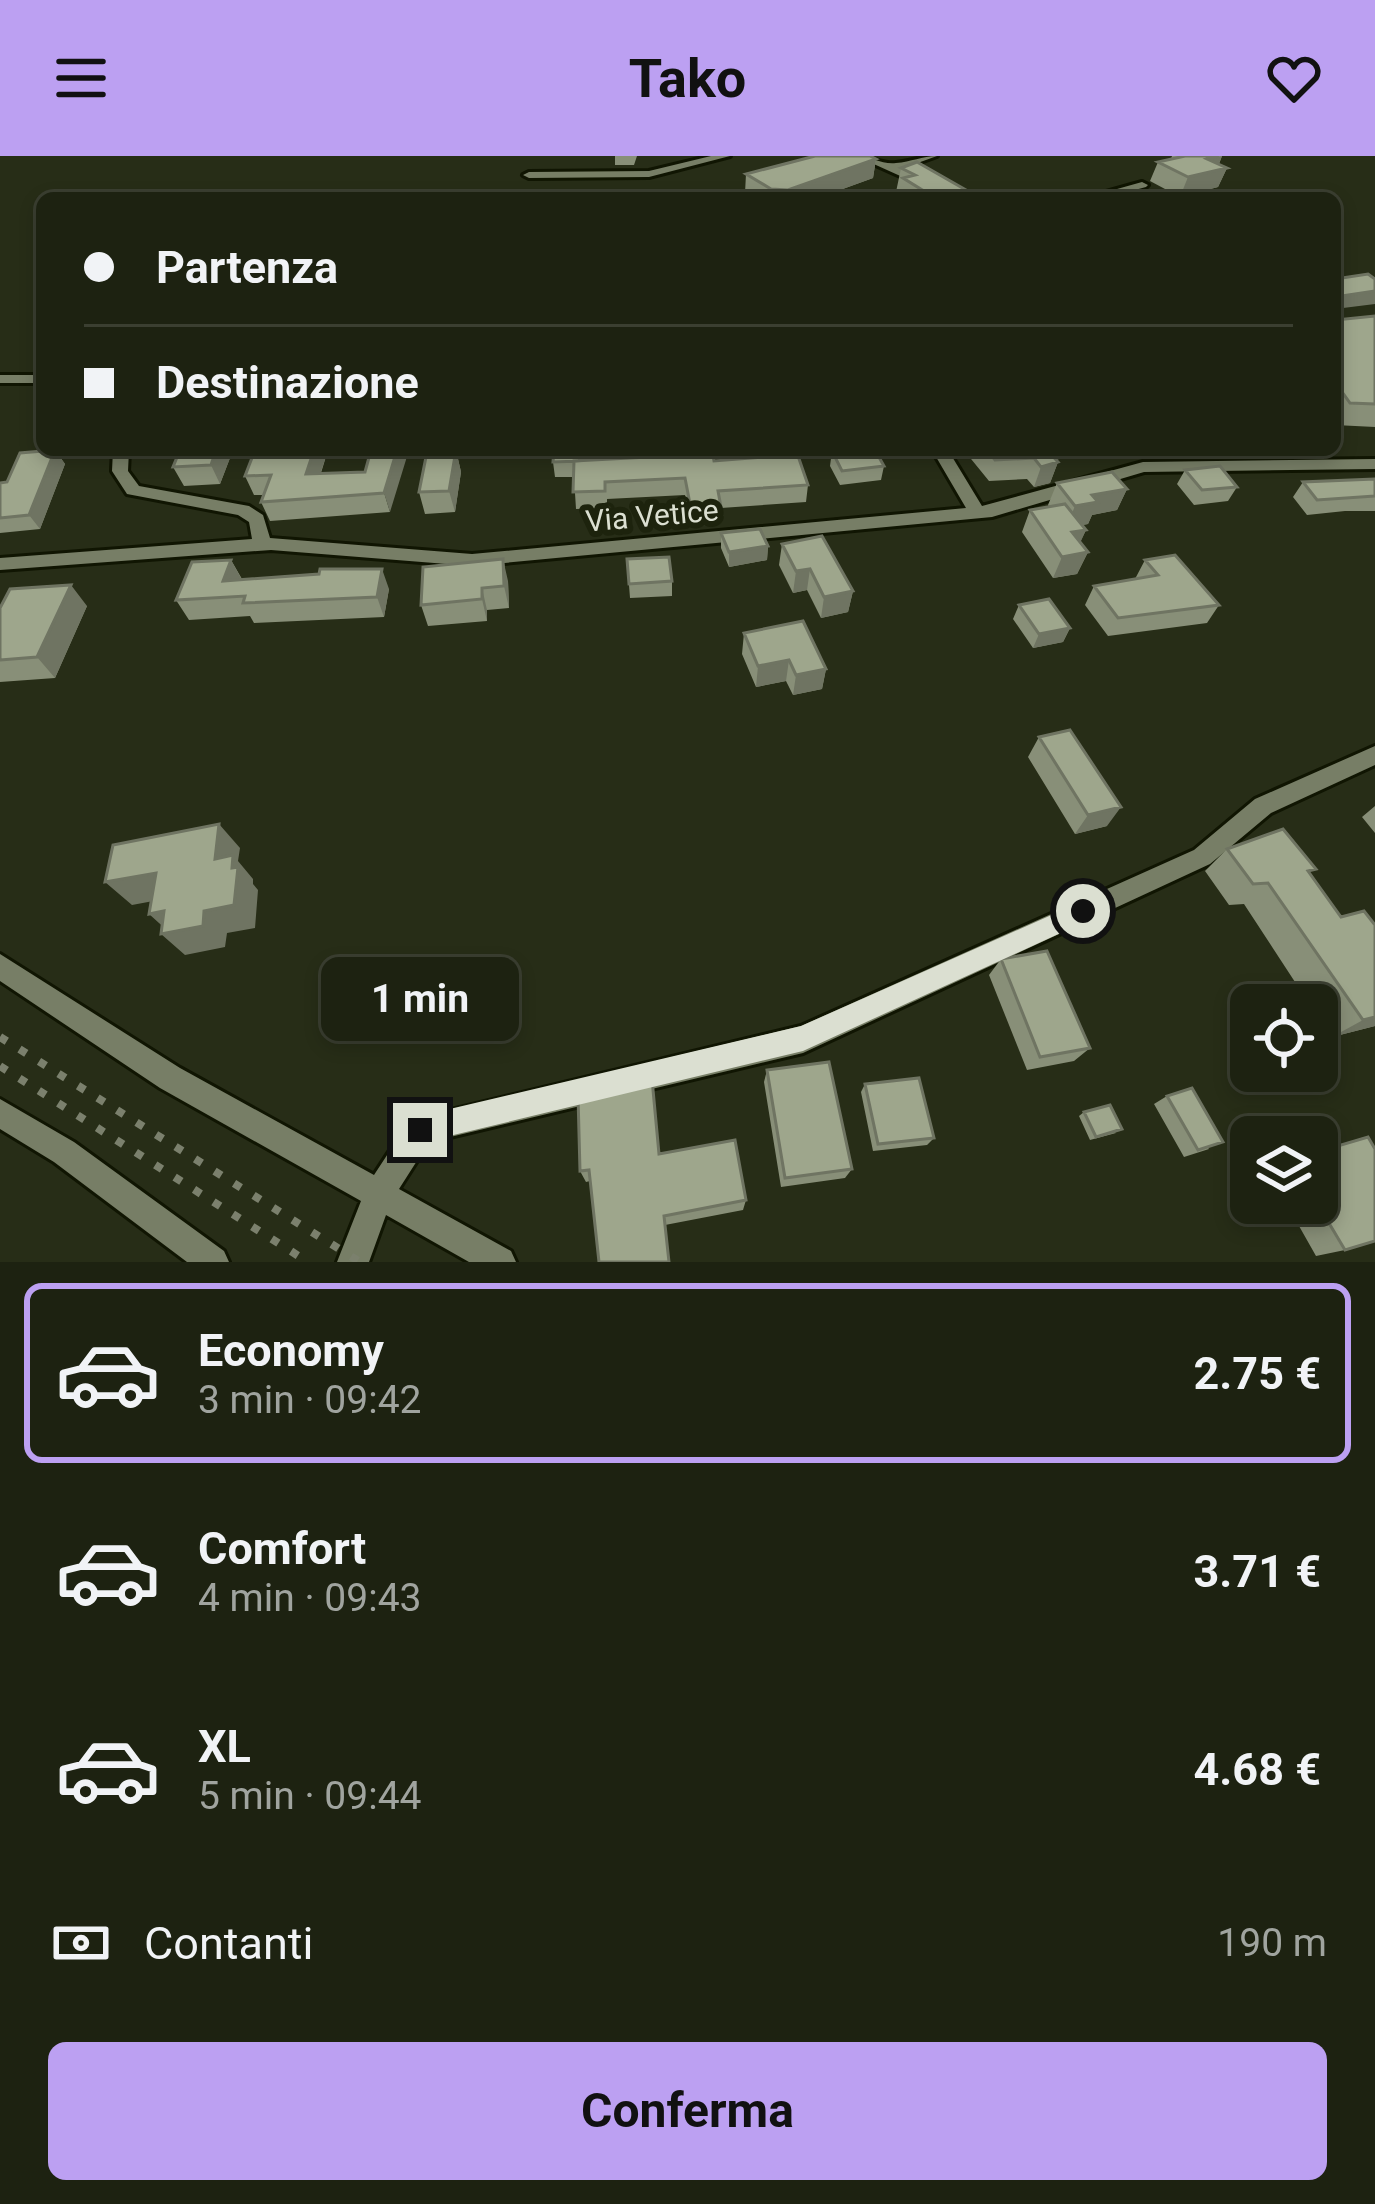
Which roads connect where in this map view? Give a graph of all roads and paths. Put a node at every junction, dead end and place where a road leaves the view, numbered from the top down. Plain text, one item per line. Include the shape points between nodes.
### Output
1 (725, 156) edge
2 (861, 156) edge
3 (932, 156) edge
4 (889, 169) junction
5 (529, 175) dead end
6 (1142, 185) dead end
7 (945, 192) edge
8 (1114, 192) edge
9 (0, 379) edge
10 (36, 379) edge
11 (121, 456) edge
12 (943, 456) edge
13 (1338, 457) edge
14 (1375, 464) edge
15 (976, 512) junction
16 (262, 544) junction
17 (0, 564) edge
18 (1375, 754) edge
19 (0, 966) edge
20 (0, 1113) edge
21 (378, 1196) junction
22 (213, 1262) edge
23 (352, 1262) edge
24 (500, 1262) edge

1 - 5 street via 641,174
2 - 4 street
3 - 4 street
4 - 7 street
6 - 8 street
9 - 10 street
11 - 16 street via 120,471 133,490 244,510 257,519
12 - 15 street
13 - 14 street, Via Vetice
13 - 15 street, Via Vetice via 1143,467
15 - 16 street, Via Vetice via 472,560
16 - 17 street, Via Vetice
18 - 21 street via 1263,806 1202,857 803,1039 420,1130
19 - 21 street via 170,1078
20 - 22 street
21 - 23 street
21 - 24 street

